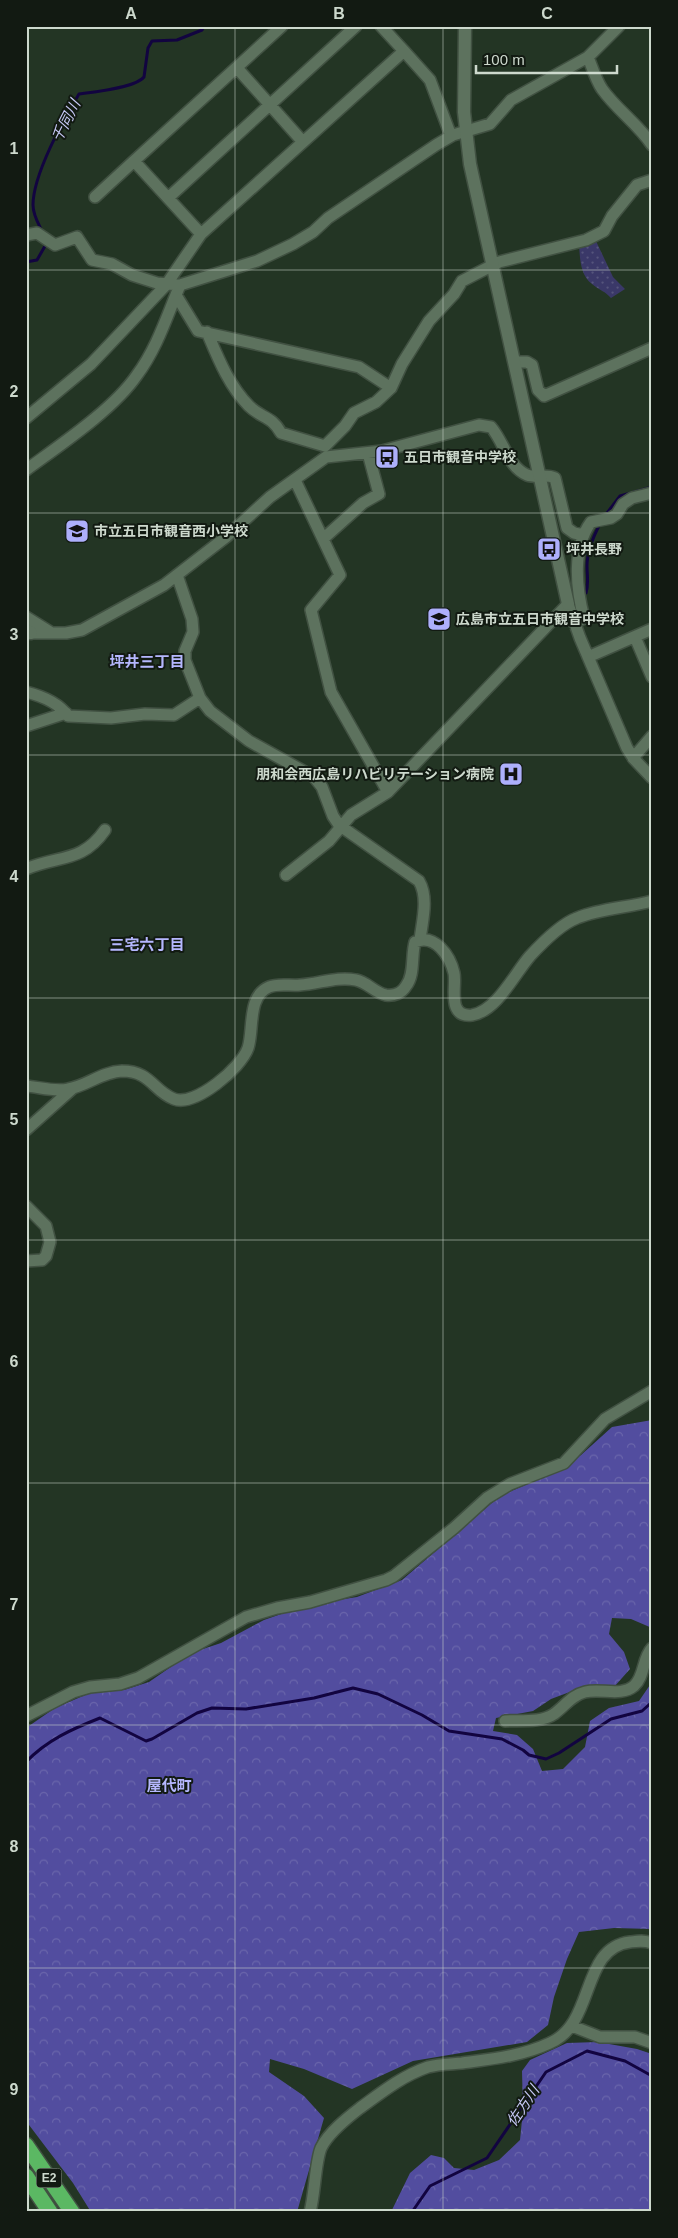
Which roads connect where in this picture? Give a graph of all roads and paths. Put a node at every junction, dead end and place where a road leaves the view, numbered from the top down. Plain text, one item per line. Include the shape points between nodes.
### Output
1 (282, 26) edge
2 (356, 26) edge
3 (381, 26) edge
4 (465, 26) edge
5 (620, 26) edge
6 (404, 51) junction
7 (588, 57) junction
8 (237, 68) junction
9 (270, 104) junction
10 (466, 131) junction
11 (451, 136) junction
12 (303, 142) junction
13 (652, 145) edge
14 (134, 160) junction
15 (652, 180) edge
16 (96, 197) dead end
17 (168, 198) junction
18 (201, 234) junction
19 (26, 235) edge
20 (492, 265) junction
21 (166, 285) junction
22 (178, 290) junction
23 (207, 332) junction
24 (652, 348) edge
25 (515, 362) junction
26 (391, 388) junction
27 (26, 418) edge
28 (326, 451) junction
29 (368, 453) junction
30 (26, 470) edge
31 (541, 477) junction
32 (295, 480) junction
33 (652, 493) edge
34 (584, 535) junction
35 (323, 539) junction
36 (177, 575) junction
37 (568, 604) junction
38 (26, 617) edge
39 (574, 623) junction
40 (652, 629) edge
41 (28, 632) edge
42 (52, 633) junction
43 (635, 637) junction
44 (588, 657) junction
45 (652, 677) edge
46 (26, 692) edge
47 (200, 698) junction
48 (66, 713) junction
49 (26, 726) edge
50 (652, 736) edge
51 (633, 758) junction
52 (652, 778) edge
53 (388, 792) junction
54 (342, 827) junction
55 (106, 830) dead end
56 (26, 869) edge
57 (286, 875) dead end
58 (652, 901) edge
59 (420, 940) junction
60 (26, 1086) edge
61 (74, 1088) junction
62 (26, 1130) edge
63 (26, 1206) edge
64 (26, 1261) edge
65 (652, 1392) edge
66 (652, 1648) edge
67 (26, 1716) edge
68 (505, 1722) dead end
69 (652, 1943) edge
70 (572, 2026) junction
71 (652, 2043) edge
72 (26, 2144) edge
73 (26, 2176) edge
74 (50, 2212) edge
75 (72, 2212) edge
76 (310, 2212) edge

1 - 8 street
2 - 9 street
3 - 6 street
4 - 10 street
5 - 7 street
6 - 11 street via 430,80
6 - 12 street
7 - 10 street via 511,100 486,126
7 - 13 street via 601,88
8 - 9 street
8 - 14 street
9 - 12 street
9 - 17 street
10 - 11 street
10 - 20 street
11 - 22 street via 293,244
12 - 18 street
14 - 16 street
14 - 17 street
15 - 20 street via 636,185 604,231
17 - 18 street
18 - 21 street
19 - 21 street via 37,233 55,245 77,237 92,260 112,264 132,275
20 - 25 street
20 - 26 street via 462,281 432,317
21 - 22 street
21 - 27 street via 91,364
22 - 23 street via 198,331
22 - 30 street via 152,351 128,387
23 - 26 street via 359,367
23 - 28 street via 231,384 250,407 271,420 281,433
24 - 25 street via 544,396 538,390 532,365
25 - 31 street
26 - 28 street via 376,402 354,413
28 - 29 street
28 - 32 street
29 - 31 street via 483,424 493,430 518,469
29 - 35 street via 379,494 362,503
31 - 34 street via 555,478 567,528
31 - 37 street
32 - 35 street
32 - 36 street
33 - 34 street via 632,498 611,518 591,522
34 - 39 street via 580,544 578,588 584,618
35 - 53 street via 340,575 311,610 331,692
36 - 42 street via 94,625 82,630
36 - 47 street via 192,619 193,632 185,660
37 - 39 street
37 - 53 street
38 - 42 street
39 - 44 street
40 - 43 street
41 - 42 street
43 - 44 street
43 - 45 street
44 - 51 street
46 - 48 street via 47,699
47 - 48 street via 174,715 111,718 68,716
47 - 54 street via 210,711 249,741 314,777
48 - 49 street
50 - 51 street
51 - 52 street
53 - 54 street via 351,815
54 - 57 street
54 - 59 street via 419,881 424,908
55 - 56 street via 91,847 78,855
58 - 59 street via 595,912 571,921 531,956 499,996 475,1014 463,1013 456,1005 454,971 442,948
59 - 61 street via 415,942 408,985 394,994 384,994 364,982 344,979 266,989 255,1001 249,1043 242,1060 211,1087 191,1099 172,1098 143,1076 131,1072 101,1075
60 - 61 street
61 - 62 street
63 - 64 street via 46,1226 50,1242 42,1260
65 - 67 street via 605,1419 564,1463 510,1484 486,1498 454,1528 386,1580 310,1602 256,1613 138,1678 120,1684 90,1686 58,1698
66 - 68 street via 645,1658 638,1681 626,1690 584,1692 573,1696 553,1715
69 - 70 street via 644,1940 623,1943 601,1957
70 - 71 street via 600,2037 635,2037
70 - 76 street via 551,2043 507,2057 429,2066 397,2081 354,2112 320,2149
72 - 75 highway, E2
73 - 74 highway, E2

